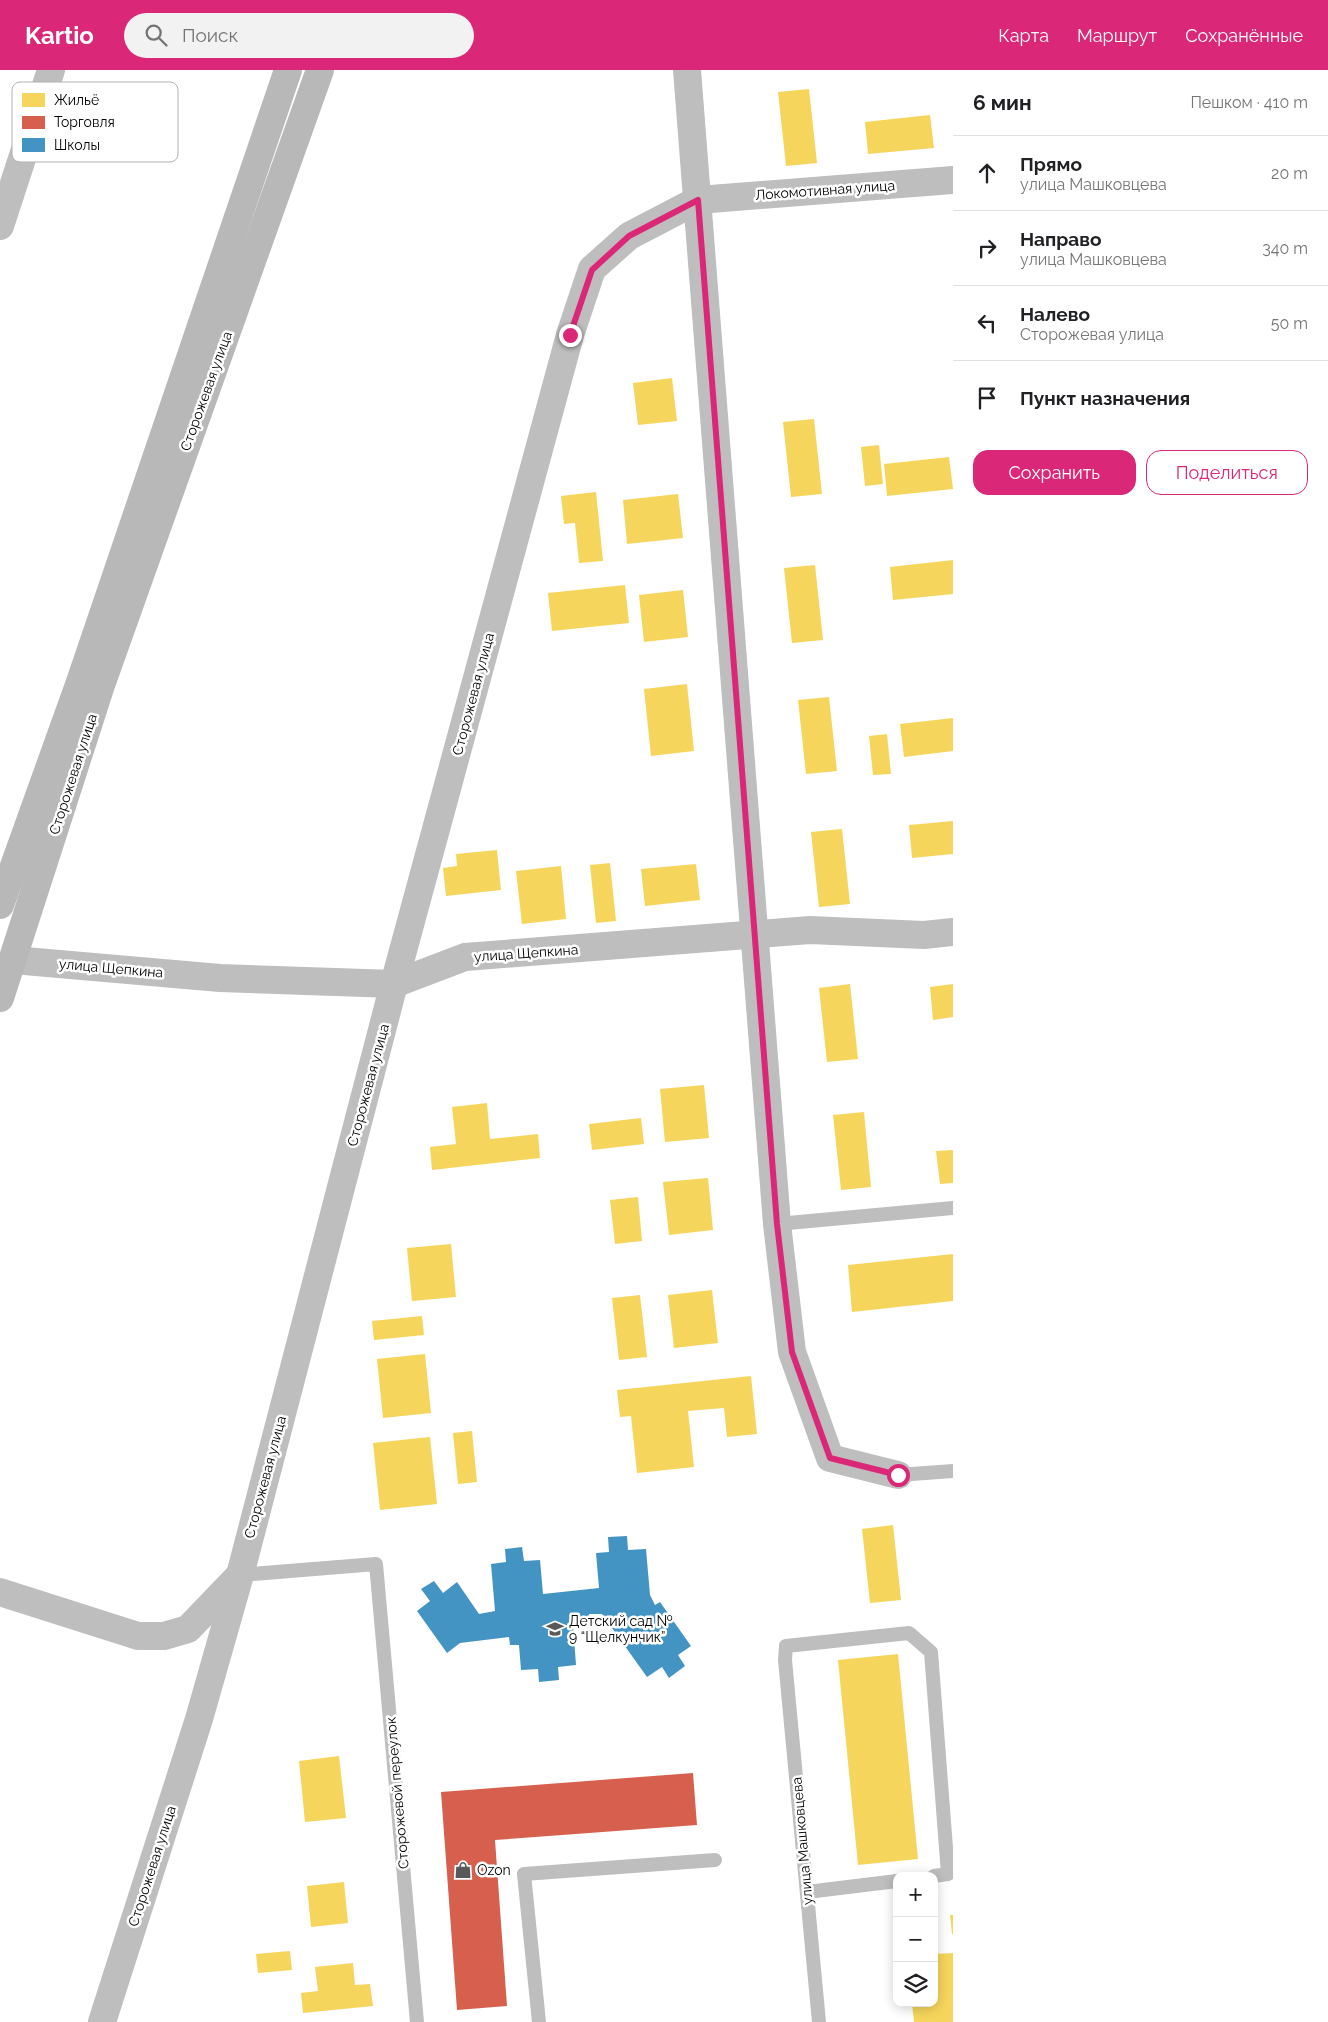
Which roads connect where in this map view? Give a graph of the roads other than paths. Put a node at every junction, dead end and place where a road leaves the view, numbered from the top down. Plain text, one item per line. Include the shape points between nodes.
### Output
1 (52, 70) edge
2 (288, 70) edge
3 (320, 70) edge
4 (687, 70) edge
5 (48, 82) edge
6 (21, 162) edge
7 (953, 180) edge
8 (698, 200) junction
9 (0, 226) edge
10 (0, 905) edge
11 (953, 932) edge
12 (756, 934) junction
13 (13, 960) junction
14 (394, 984) junction
15 (0, 998) edge
16 (953, 1208) edge
17 (777, 1224) junction
18 (953, 1471) edge
19 (898, 1475) joint
20 (240, 1575) junction
21 (0, 1592) edge
22 (716, 1860) dead end
23 (938, 1875) edge
24 (893, 1881) edge
25 (807, 1892) junction
26 (102, 2022) edge
27 (417, 2022) edge
28 (539, 2022) edge
29 (818, 2022) edge

1 - 5 street
2 - 10 main road, Сторожевая улица via 80,682
3 - 13 main road, Сторожевая улица via 102,685
4 - 8 street
6 - 9 street
7 - 8 street, Локомотивная улица
8 - 12 street
8 - 14 street, Сторожевая улица via 629,236 592,270 570,335
11 - 12 street, улица Щепкина via 924,935 810,930
12 - 14 street, улица Щепкина via 465,957
12 - 17 street
13 - 14 street, улица Щепкина via 220,978
13 - 15 main road, Сторожевая улица
14 - 20 street, Сторожевая улица
16 - 17 lane
17 - 19 street via 792,1352 830,1458
18 - 19 lane
20 - 21 street via 188,1629 164,1636 138,1636
20 - 26 street, Сторожевая улица via 199,1719
20 - 27 lane, Сторожевой переулок via 376,1564
22 - 28 lane via 524,1874
23 - 25 lane, улица Машковцева via 948,1874 930,1652 909,1633 786,1646
24 - 25 lane
25 - 29 lane, улица Машковцева

